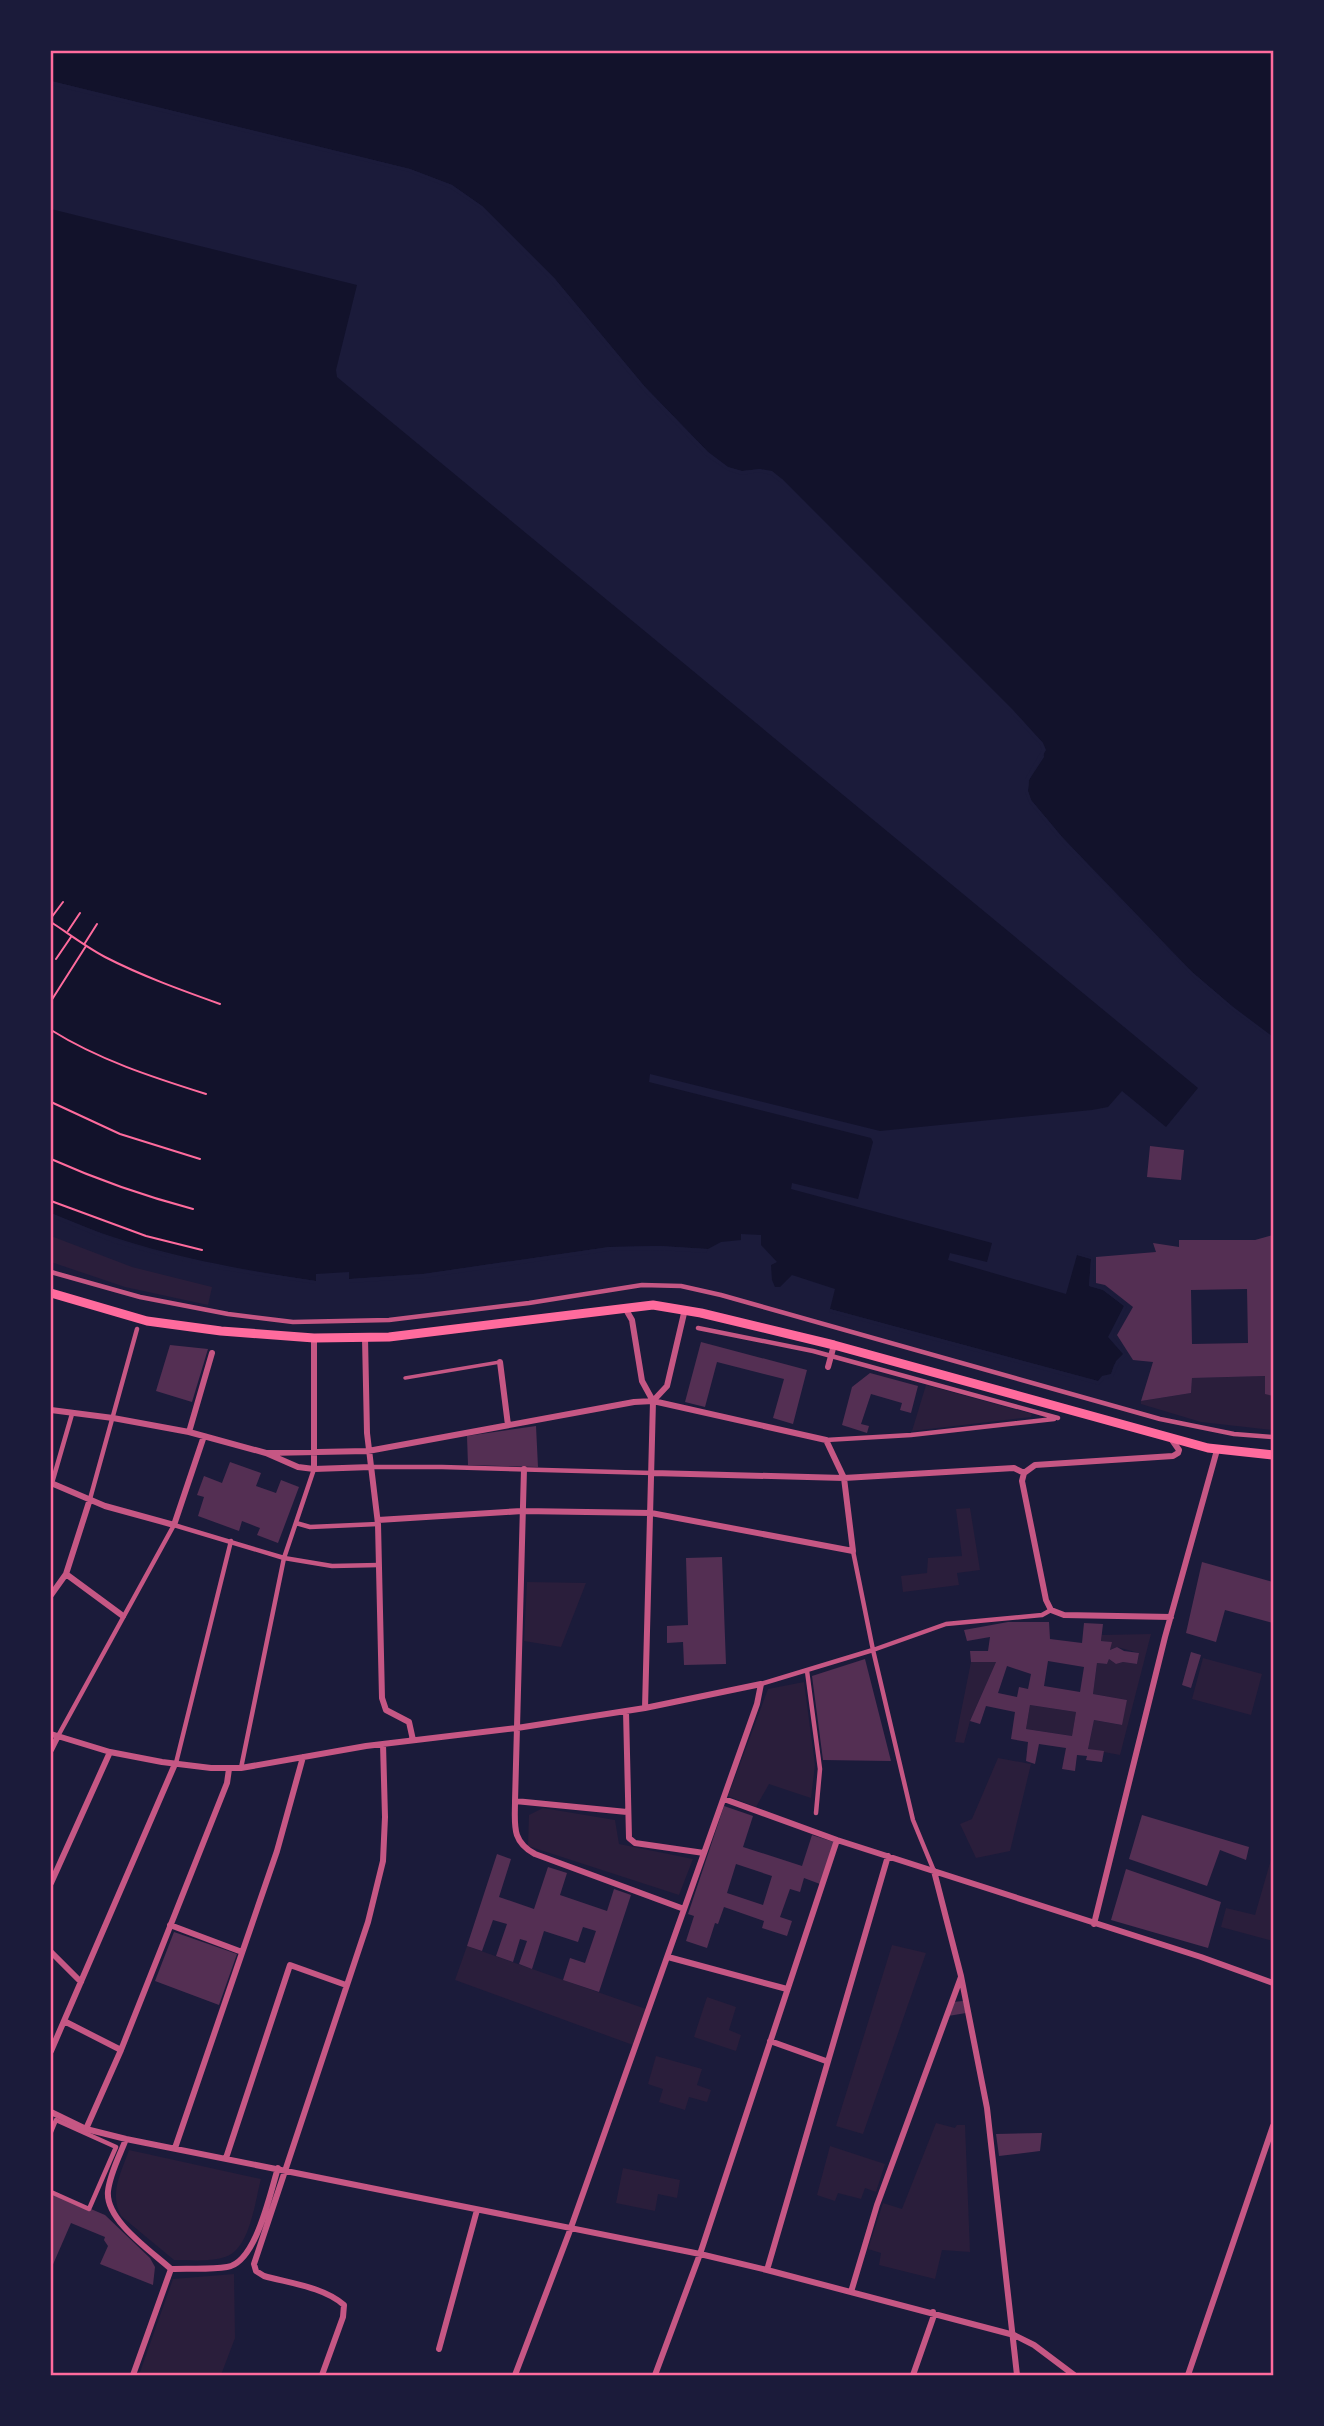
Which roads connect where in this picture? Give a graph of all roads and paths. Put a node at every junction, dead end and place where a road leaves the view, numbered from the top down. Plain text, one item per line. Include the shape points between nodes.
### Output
1 (63, 902) dead end
2 (80, 913) dead end
3 (52, 921) edge
4 (97, 924) dead end
5 (51, 927) edge
6 (67, 932) junction
7 (72, 936) junction
8 (85, 944) junction
9 (56, 959) dead end
10 (51, 1001) edge
11 (220, 1004) dead end
12 (51, 1030) edge
13 (206, 1094) dead end
14 (51, 1102) edge
15 (200, 1158) dead end
16 (51, 1159) edge
17 (51, 1201) edge
18 (193, 1209) dead end
19 (202, 1250) dead end
20 (51, 1272) edge
21 (51, 1293) edge
22 (625, 1308) junction
23 (685, 1309) junction
24 (698, 1328) dead end
25 (137, 1329) dead end
26 (314, 1338) junction
27 (365, 1338) junction
28 (834, 1345) junction
29 (212, 1353) dead end
30 (831, 1356) junction
31 (500, 1362) joint
32 (828, 1367) dead end
33 (405, 1378) dead end
34 (653, 1401) junction
35 (51, 1410) edge
36 (72, 1414) junction
37 (113, 1418) junction
38 (508, 1425) junction
39 (189, 1432) junction
40 (204, 1436) junction
41 (1273, 1437) edge
42 (1171, 1439) junction
43 (827, 1440) junction
44 (1217, 1450) junction
45 (369, 1451) junction
46 (266, 1453) junction
47 (314, 1454) junction
48 (1273, 1455) edge
49 (371, 1468) junction
50 (314, 1469) junction
51 (523, 1469) junction
52 (653, 1473) junction
53 (1024, 1473) junction
54 (844, 1478) junction
55 (51, 1483) edge
56 (89, 1499) junction
57 (522, 1511) junction
58 (652, 1513) junction
59 (378, 1522) junction
60 (296, 1523) junction
61 (174, 1525) junction
62 (231, 1541) junction
63 (853, 1551) junction
64 (284, 1558) junction
65 (379, 1565) junction
66 (66, 1574) junction
67 (51, 1595) edge
68 (1051, 1610) junction
69 (123, 1616) junction
70 (1171, 1617) junction
71 (873, 1650) junction
72 (807, 1671) junction
73 (761, 1684) junction
74 (645, 1708) junction
75 (626, 1711) junction
76 (517, 1728) junction
77 (54, 1735) edge
78 (413, 1740) junction
79 (383, 1744) junction
80 (51, 1750) edge
81 (110, 1752) junction
82 (303, 1757) junction
83 (175, 1764) junction
84 (229, 1769) junction
85 (241, 1769) junction
86 (724, 1800) junction
87 (515, 1801) junction
88 (627, 1812) junction
89 (816, 1812) dead end
90 (837, 1840) junction
91 (704, 1853) junction
92 (888, 1856) junction
93 (934, 1871) junction
94 (51, 1883) edge
95 (684, 1909) junction
96 (1094, 1924) junction
97 (170, 1925) junction
98 (51, 1952) edge
99 (242, 1952) junction
100 (668, 1957) junction
101 (961, 1976) junction
102 (81, 1982) junction
103 (1273, 1983) edge
104 (346, 1984) junction
105 (787, 1989) junction
106 (64, 2021) junction
107 (770, 2041) junction
108 (121, 2050) junction
109 (51, 2051) edge
110 (826, 2061) junction
111 (51, 2112) edge
112 (1273, 2126) edge
113 (86, 2129) junction
114 (51, 2132) edge
115 (126, 2139) junction
116 (175, 2148) junction
117 (226, 2158) junction
118 (282, 2169) junction
119 (51, 2192) edge
120 (477, 2210) junction
121 (571, 2228) junction
122 (700, 2254) junction
123 (171, 2269) junction
124 (767, 2270) junction
125 (851, 2292) junction
126 (933, 2312) junction
127 (1014, 2335) junction
128 (439, 2349) dead end
129 (133, 2375) edge
130 (322, 2375) edge
131 (515, 2375) edge
132 (655, 2375) edge
133 (913, 2375) edge
134 (1017, 2375) edge
135 (1074, 2375) edge
136 (1188, 2375) edge

1 - 3 path
2 - 6 path
3 - 5 path
3 - 6 path
4 - 8 path
6 - 7 path
7 - 8 path
7 - 9 path
8 - 10 path
8 - 11 path via 168,986
12 - 13 path via 121,1065
14 - 15 path via 120,1134
16 - 18 path via 99,1180
17 - 19 path via 146,1236
20 - 41 street via 140,1297 292,1322 388,1320 607,1289 681,1286 1160,1419
21 - 26 main road via 147,1321
22 - 23 main road
22 - 27 main road
22 - 34 street via 632,1320 642,1381
23 - 28 main road
23 - 34 street via 667,1385
24 - 30 street
25 - 37 street
26 - 27 main road
26 - 47 street
27 - 45 street
28 - 30 street
28 - 42 main road
29 - 39 street
30 - 32 street
30 - 43 street via 1058,1418
31 - 33 lane
31 - 38 street
34 - 38 street
34 - 43 street
34 - 52 street
35 - 36 street
36 - 37 street
36 - 55 street
37 - 39 street
37 - 56 street
38 - 45 street
39 - 40 street
40 - 46 street
40 - 61 street
42 - 44 main road
42 - 53 street via 1178,1447 1173,1456 1035,1465
43 - 54 street
44 - 48 main road
44 - 70 street
45 - 47 street
45 - 49 street
46 - 47 street
46 - 50 street
47 - 50 street
49 - 50 street
49 - 51 street
49 - 59 street
50 - 60 street
51 - 52 street
51 - 57 street
52 - 54 street
52 - 58 street
53 - 54 street via 1014,1468
53 - 68 street via 1024,1492
54 - 63 street
55 - 56 street
56 - 61 street
56 - 66 street
57 - 58 street
57 - 59 street
57 - 76 street
58 - 63 street
58 - 74 street
59 - 60 street via 310,1527
59 - 65 street
60 - 64 street
61 - 62 street
61 - 69 street
62 - 64 street
62 - 83 street
63 - 71 street
64 - 65 street via 331,1566
64 - 85 street
65 - 78 street via 382,1698 386,1710 409,1722
66 - 67 street
66 - 69 street
68 - 70 street via 1064,1615
68 - 71 street via 1042,1615 946,1625
69 - 77 street
70 - 96 street
71 - 72 street
71 - 93 street via 913,1820
72 - 73 street
72 - 89 street via 820,1769
73 - 74 street
73 - 86 street
74 - 75 street
75 - 76 street
75 - 88 street
76 - 78 street
76 - 87 street
77 - 80 street
77 - 81 street
78 - 79 street
79 - 82 street
79 - 104 street via 383,1861
81 - 83 street
81 - 94 street
82 - 85 street
82 - 99 street
83 - 84 street
83 - 102 street
84 - 85 street
84 - 97 street
86 - 90 street
86 - 91 street
87 - 88 street
87 - 95 street via 516,1833 524,1849
88 - 91 street via 629,1838 635,1843
90 - 92 street
90 - 105 street
91 - 95 street
92 - 93 street
92 - 110 street
93 - 96 street
93 - 101 street
95 - 100 street
96 - 103 street
97 - 99 street
97 - 108 street
98 - 102 street
99 - 116 street
100 - 105 street
100 - 121 street
101 - 125 street via 877,2205
101 - 127 street via 992,2142
102 - 106 street
104 - 117 street via 290,1965
104 - 118 street
105 - 107 street
106 - 108 street
106 - 109 street
107 - 110 street
107 - 122 street
108 - 113 street
110 - 124 street
111 - 113 street
112 - 136 street
113 - 115 street
114 - 119 street via 56,2120 116,2147 89,2208
115 - 116 street
115 - 123 street via 108,2190 110,2208
116 - 117 street
117 - 118 street
118 - 120 street
118 - 123 street via 254,2242 240,2261 229,2267
118 - 130 street via 254,2264 264,2276 337,2298 344,2305
120 - 121 street
120 - 128 street
121 - 122 street
121 - 131 street
122 - 124 street
122 - 132 street
123 - 129 street
124 - 125 street
125 - 126 street
126 - 127 street
126 - 133 street
127 - 134 street
127 - 135 street

